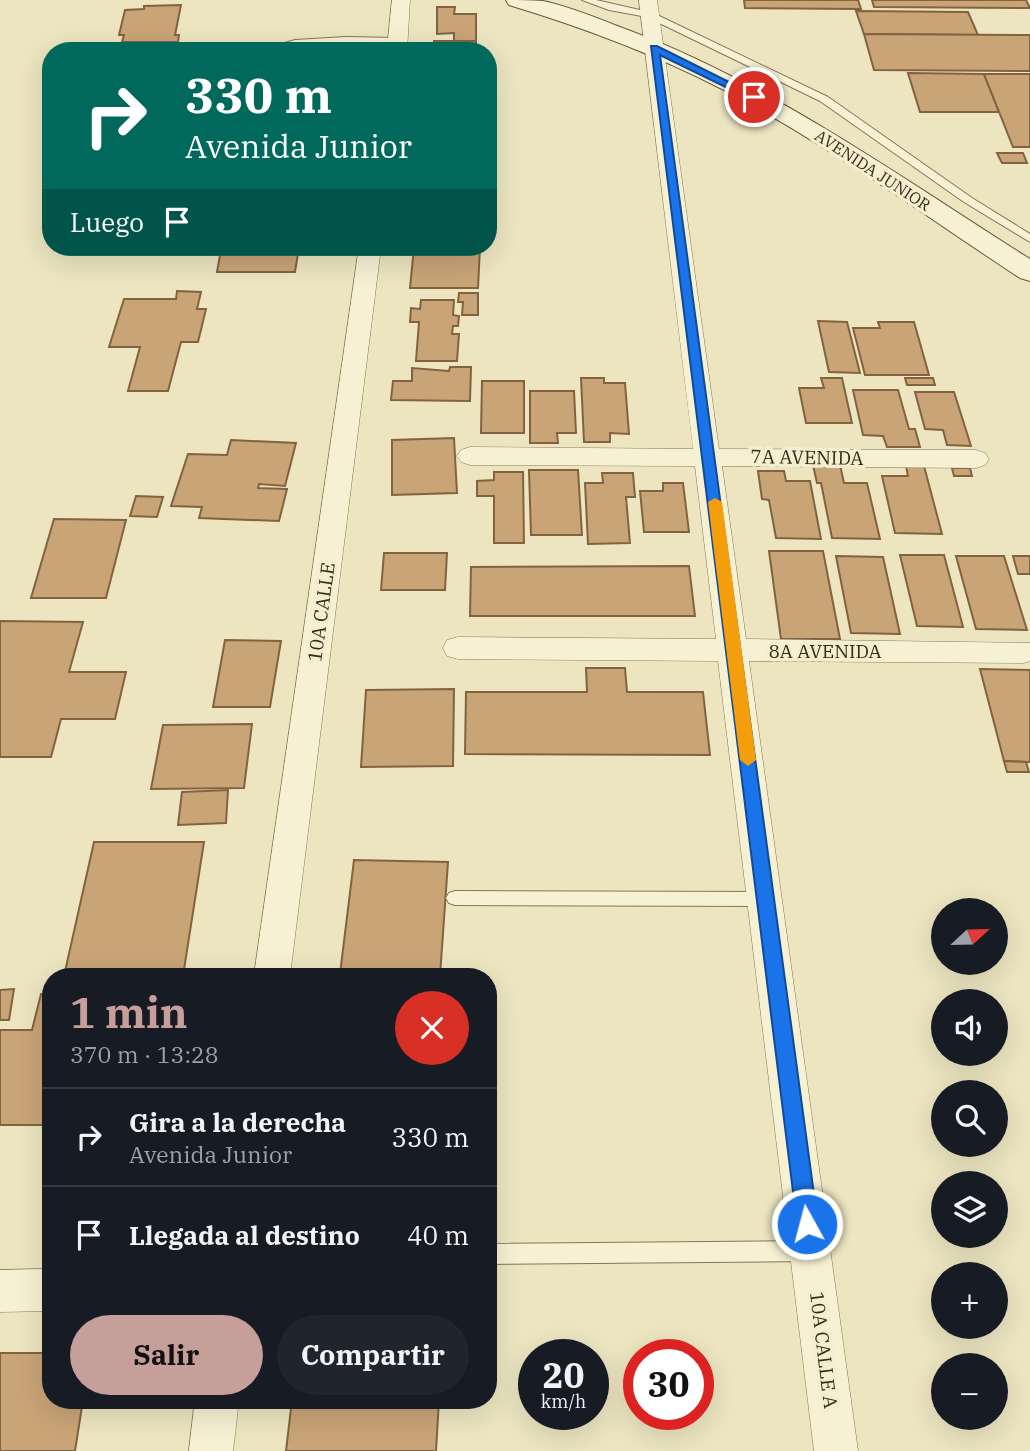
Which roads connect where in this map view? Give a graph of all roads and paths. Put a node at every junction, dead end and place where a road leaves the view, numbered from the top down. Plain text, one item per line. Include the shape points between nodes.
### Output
1 (401, 0) edge
2 (517, 0) edge
3 (587, 0) edge
4 (649, 8) edge
5 (303, 42) edge
6 (370, 42) edge
7 (398, 42) edge
8 (654, 48) junction
9 (1030, 239) edge
10 (369, 256) edge
11 (1018, 257) edge
12 (1030, 272) edge
13 (470, 456) dead end
14 (709, 456) junction
15 (976, 459) dead end
16 (458, 648) dead end
17 (734, 651) junction
18 (1024, 652) dead end
19 (455, 898) dead end
20 (766, 899) junction
21 (273, 968) edge
22 (811, 1251) junction
23 (497, 1254) edge
24 (42, 1290) edge
25 (0, 1292) edge
26 (216, 1409) edge
27 (211, 1451) edge
28 (836, 1451) edge

1 - 7 street
2 - 8 main road, AVENIDA JUNIOR
3 - 4 lane via 612,8
4 - 8 street, 10A CALLE A
4 - 9 lane via 824,99
5 - 6 lane
8 - 11 main road, AVENIDA JUNIOR via 799,123
8 - 14 street, 10A CALLE A
10 - 21 street, 10A CALLE
11 - 12 main road, AVENIDA JUNIOR
13 - 14 street, 7A AVENIDA
14 - 15 street, 7A AVENIDA
14 - 17 street, 10A CALLE A
16 - 17 street, 8A AVENIDA
17 - 18 street, 8A AVENIDA
17 - 20 street, 10A CALLE A
19 - 20 lane
20 - 22 street, 10A CALLE A
22 - 23 lane
22 - 28 street, 10A CALLE A
24 - 25 street
26 - 27 street

